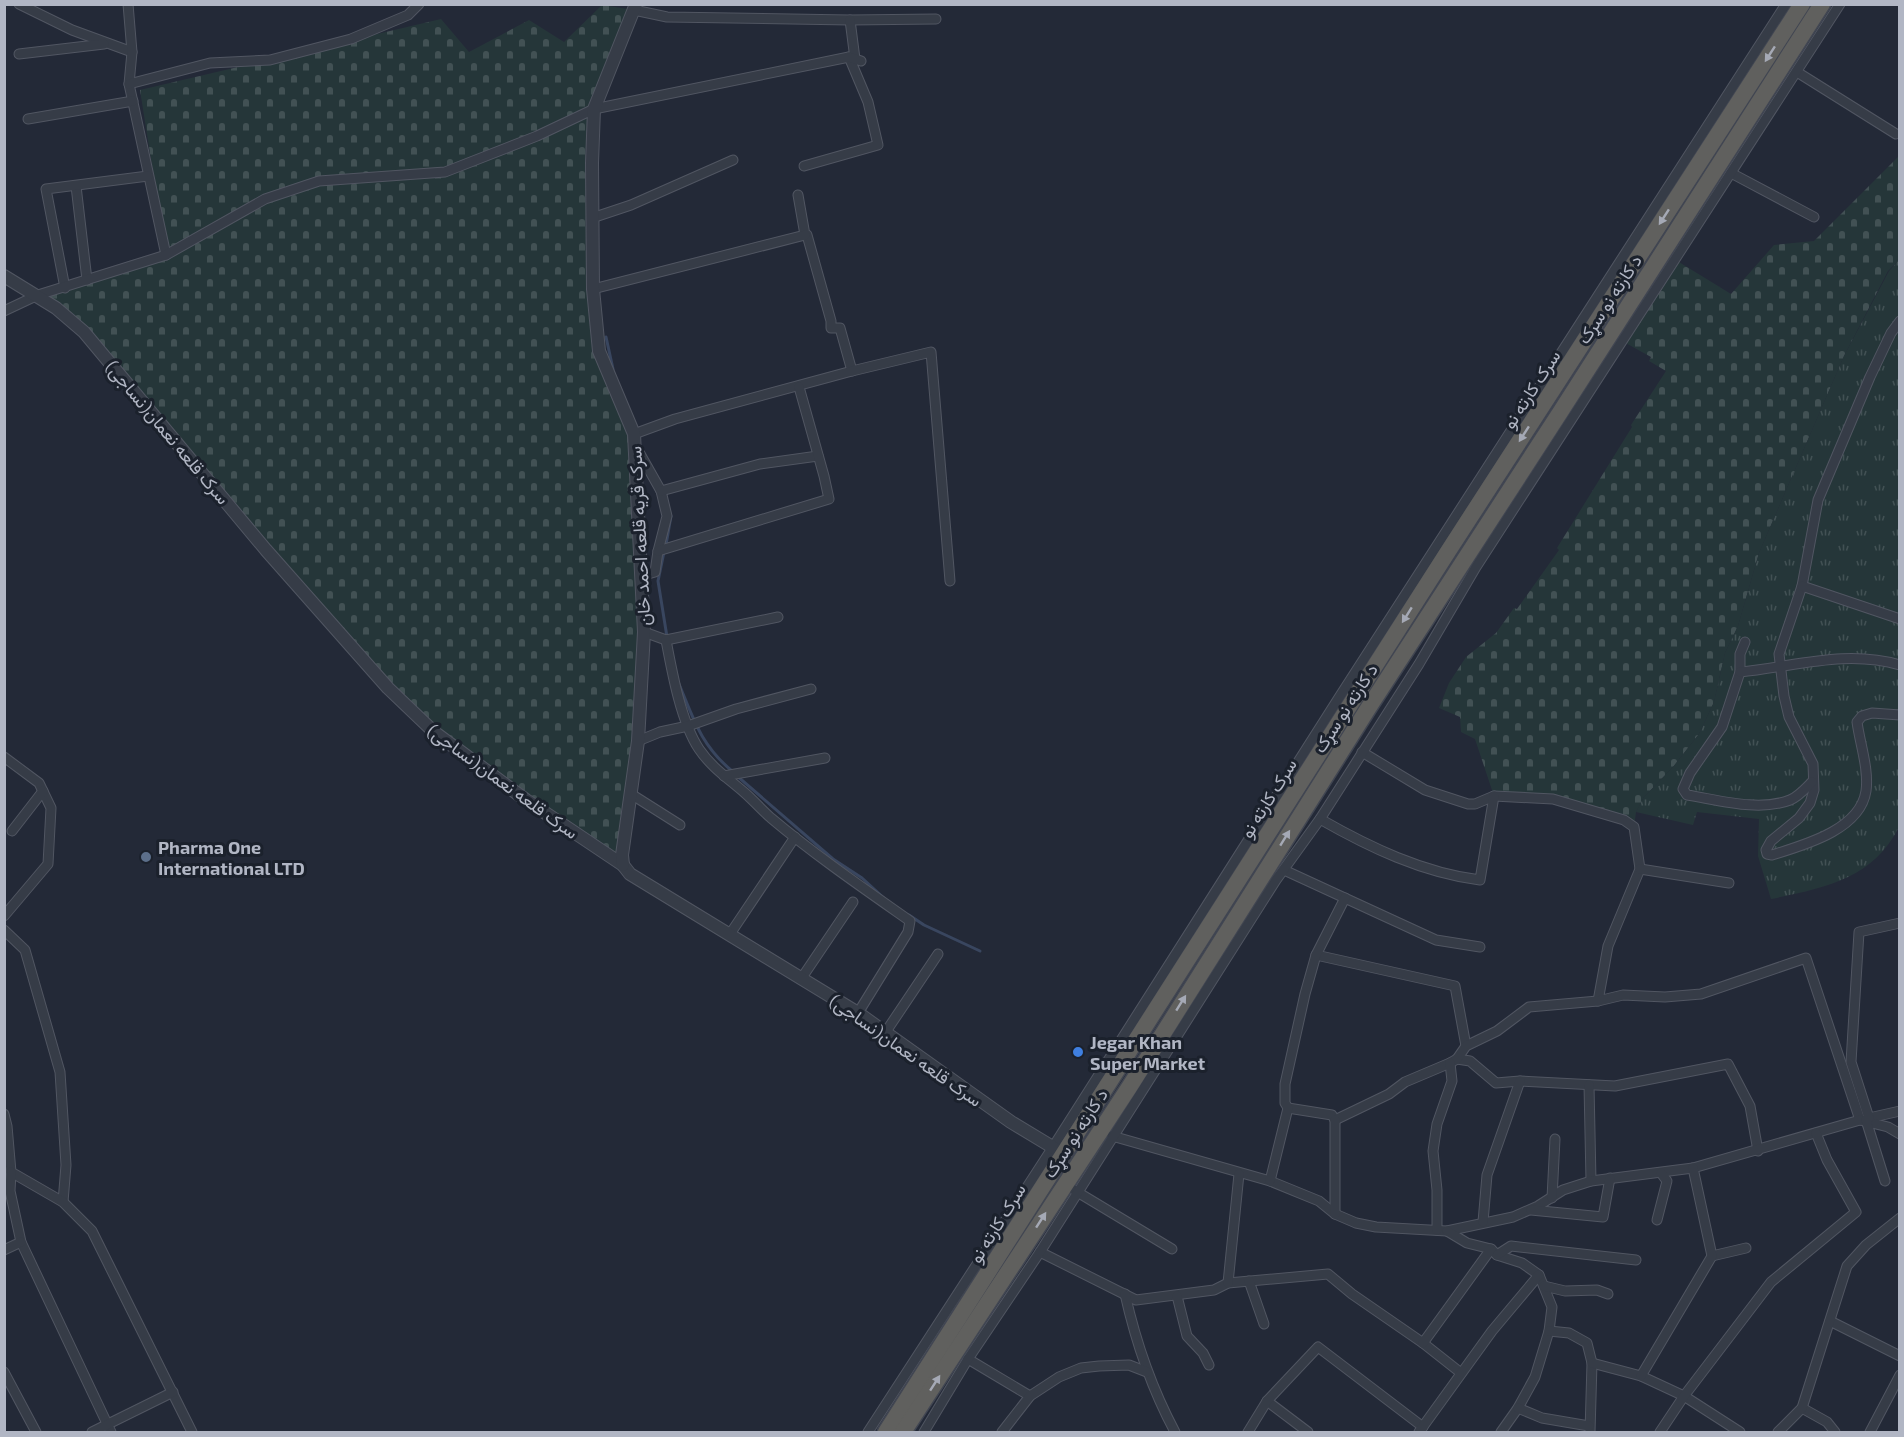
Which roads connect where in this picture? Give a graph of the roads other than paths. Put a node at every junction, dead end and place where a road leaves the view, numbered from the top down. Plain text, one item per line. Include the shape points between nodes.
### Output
1 (19, 4) edge
2 (128, 4) edge
3 (419, 4) edge
4 (1786, 4) edge
5 (1802, 4) edge
6 (1822, 4) edge
7 (1840, 4) edge
8 (633, 7) edge
9 (936, 19) dead end
10 (850, 20) junction
11 (106, 44) junction
12 (132, 52) junction
13 (19, 54) dead end
14 (855, 59) junction
15 (1797, 72) junction
16 (129, 84) junction
17 (132, 100) junction
18 (594, 109) junction
19 (28, 119) dead end
20 (1896, 134) dead end
21 (733, 160) dead end
22 (804, 166) dead end
23 (1731, 173) junction
24 (148, 176) junction
25 (76, 186) junction
26 (798, 195) dead end
27 (1814, 216) dead end
28 (592, 218) junction
29 (805, 235) junction
30 (166, 255) junction
31 (4, 276) edge
32 (87, 280) junction
33 (65, 288) junction
34 (593, 289) junction
35 (38, 295) junction
36 (4, 311) edge
37 (1899, 321) edge
38 (1575, 357) junction
39 (1590, 365) junction
40 (852, 371) junction
41 (799, 387) junction
42 (634, 438) junction
43 (818, 456) junction
44 (661, 491) junction
45 (658, 551) junction
46 (641, 576) junction
47 (950, 580) dead end
48 (1803, 586) junction
49 (778, 617) dead end
50 (1899, 620) edge
51 (644, 632) junction
52 (666, 640) junction
53 (1745, 642) dead end
54 (1899, 665) edge
55 (1780, 666) junction
56 (1740, 672) junction
57 (811, 688) dead end
58 (1899, 715) edge
59 (688, 726) junction
60 (638, 741) junction
61 (1362, 752) junction
62 (825, 758) dead end
63 (6, 761) edge
64 (724, 776) junction
65 (1812, 782) junction
66 (43, 791) junction
67 (631, 794) junction
68 (1494, 796) junction
69 (1320, 819) junction
70 (680, 825) dead end
71 (12, 831) dead end
72 (795, 837) junction
73 (623, 866) junction
74 (1640, 869) junction
75 (1284, 870) junction
76 (1730, 883) dead end
77 (1345, 898) junction
78 (853, 902) dead end
79 (4, 915) edge
80 (1899, 923) edge
81 (4, 930) edge
82 (730, 934) junction
83 (1480, 947) dead end
84 (938, 954) dead end
85 (1316, 955) junction
86 (801, 979) junction
87 (1598, 1001) junction
88 (858, 1013) junction
89 (885, 1033) junction
90 (1170, 1033) junction
91 (1466, 1046) junction
92 (1453, 1061) junction
93 (1520, 1081) junction
94 (1589, 1085) junction
95 (1288, 1108) junction
96 (1899, 1111) edge
97 (1102, 1113) junction
98 (4, 1114) edge
99 (1335, 1120) junction
100 (1865, 1120) junction
101 (1816, 1132) junction
102 (1899, 1134) edge
103 (1112, 1136) junction
104 (1555, 1139) dead end
105 (1059, 1151) junction
106 (1758, 1151) junction
107 (1693, 1168) junction
108 (11, 1172) junction
109 (1661, 1173) junction
110 (1239, 1174) junction
111 (1610, 1178) junction
112 (1270, 1181) junction
113 (1591, 1181) junction
114 (1885, 1181) dead end
115 (1071, 1188) junction
116 (1552, 1198) junction
117 (63, 1202) junction
118 (1530, 1210) junction
119 (1335, 1214) junction
120 (1899, 1218) edge
121 (1657, 1220) dead end
122 (1483, 1222) junction
123 (1442, 1231) junction
124 (21, 1242) junction
125 (1746, 1248) dead end
126 (1172, 1249) dead end
127 (4, 1250) edge
128 (1040, 1252) junction
129 (1494, 1252) junction
130 (1712, 1256) junction
131 (1636, 1260) dead end
132 (1539, 1275) junction
133 (1249, 1281) junction
134 (1228, 1282) junction
135 (1544, 1286) junction
136 (1125, 1294) junction
137 (1608, 1294) dead end
138 (1177, 1296) junction
139 (1830, 1321) junction
140 (1264, 1324) dead end
141 (1549, 1331) junction
142 (1423, 1343) junction
143 (1899, 1356) edge
144 (968, 1359) junction
145 (1592, 1363) junction
146 (1209, 1365) dead end
147 (4, 1372) edge
148 (1147, 1372) junction
149 (1461, 1373) junction
150 (1899, 1375) edge
151 (1641, 1376) junction
152 (173, 1392) junction
153 (1030, 1396) junction
154 (1684, 1396) junction
155 (1267, 1401) junction
156 (1518, 1408) junction
157 (1802, 1408) junction
158 (109, 1429) edge
159 (1590, 1429) edge
160 (1421, 1430) edge
161 (36, 1432) edge
162 (92, 1432) edge
163 (192, 1432) edge
164 (868, 1432) edge
165 (886, 1432) edge
166 (903, 1432) edge
167 (924, 1432) edge
168 (1002, 1432) edge
169 (1175, 1432) edge
170 (1248, 1432) edge
171 (1308, 1432) edge
172 (1501, 1432) edge
173 (1660, 1432) edge
174 (1740, 1432) edge
175 (1778, 1432) edge
176 (1835, 1432) edge
177 (1870, 1432) edge

1 - 11 street
2 - 12 street
3 - 16 street via 408,15 351,39 270,60 210,63
4 - 105 street via 1340,696
5 -> 38 highway, سرک کارته نو
6 - 39 highway, د کارته نو سړک
7 - 15 street
8 - 10 street via 667,17
8 - 18 street, سرک قریه قلعه احمد خان
9 - 10 street
10 - 14 street
11 - 12 street
11 - 13 street
12 - 16 street
14 - 18 street
14 - 22 street via 878,145
15 - 20 street
15 - 23 street
16 - 17 street
17 - 19 street
17 - 24 street
18 - 28 street, سرک قریه قلعه احمد خان
18 - 30 street via 445,172 319,181 265,200
21 - 28 street
23 - 27 street
23 - 61 street via 1476,567
24 - 25 street
24 - 30 street
25 - 32 street
25 - 33 street via 46,189
26 - 29 street
28 - 34 street, سرک قریه قلعه احمد خان
29 - 34 street
29 - 40 street via 831,328 840,328
30 - 32 street
31 - 35 street
32 - 33 street
33 - 35 street
34 - 42 street, سرک قریه قلعه احمد خان via 599,351
35 - 36 street
35 - 73 street, سرک قلعه نعمان(نساجی) via 84,332 388,688 434,732
37 - 48 street via 1870,377 1818,500
38 - 39 highway
38 -> 97 highway, سرک کارته نو via 1449,550
90 -> 39 highway, د کارته نو سړک via 1362,717
40 - 41 street
40 - 47 street via 931,352
41 - 42 street via 675,419
41 - 43 street
42 - 44 street
42 - 46 street, سرک قریه قلعه احمد خان
43 - 44 street via 760,464
43 - 45 street via 829,499
44 - 45 street via 667,516
45 - 46 street via 655,572
46 - 51 street, سرک قریه قلعه احمد خان
48 - 50 street
48 - 55 street via 1779,654
49 - 52 street
51 - 52 street
51 - 60 street, سرک قریه قلعه احمد خان
52 - 59 street
53 - 56 street
54 - 55 street via 1837,658
55 - 56 street
55 - 65 street via 1789,717 1813,764
56 - 65 street via 1722,728 1683,789 1687,795 1774,805 1793,799
57 - 59 street
58 - 65 street via 1872,713 1857,722 1866,790 1856,814 1827,835 1767,854 1771,841 1799,818 1810,802
59 - 60 street
59 - 64 street via 699,749
60 - 67 street, سرک قریه قلعه احمد خان
61 - 68 street via 1425,790 1472,805
61 - 69 street
62 - 64 street
63 - 66 street via 39,783
64 - 72 street
66 - 71 street
66 - 79 street via 51,808 48,864
67 - 70 street
67 - 73 street, سرک قریه قلعه احمد خان
68 - 69 street via 1480,880 1451,876 1394,856
68 - 74 street via 1553,799 1624,820 1634,827
69 - 75 street
72 - 82 street
72 - 88 street via 910,921 908,932
73 - 82 street, سرک قلعه نعمان(نساجی) via 664,897
74 - 76 street
74 - 87 street via 1608,946
75 - 77 street
75 - 90 street
77 - 83 street via 1436,940
77 - 85 street
78 - 86 street
80 - 100 street via 1860,932 1851,1062
81 - 117 street via 25,950 60,1072 66,1165
82 - 86 street, سرک قلعه نعمان(نساجی)
84 - 89 street
85 - 91 street via 1455,986
85 - 95 street via 1285,1084
86 - 88 street, سرک قلعه نعمان(نساجی)
87 - 91 street via 1530,1007 1497,1031
87 - 100 street via 1623,995 1701,994 1806,958
88 - 89 street, سرک قلعه نعمان(نساجی)
89 - 105 street, سرک قلعه نعمان(نساجی)
90 - 97 highway, د کارته نو سړک
90 - 103 street
91 - 92 street
92 - 93 street via 1470,1061 1496,1083
92 - 99 street
92 - 123 street via 1452,1081 1437,1124 1433,1151
93 - 94 street
93 - 122 street via 1487,1175
94 - 106 street via 1615,1086 1728,1064 1750,1106
94 - 113 street
95 - 99 street via 1332,1115
95 - 112 street
96 - 100 street
97 - 105 highway, سرک کارته نو
97 - 115 highway, د کارته نو سړک
98 - 108 street
99 - 119 street
100 - 101 street
100 - 102 street
100 - 114 street
101 - 106 street
101 - 154 street via 1856,1212 1771,1282
103 - 110 street
103 - 115 street
104 - 116 street
105 - 164 street
105 - 165 highway, سرک کارته نو
106 - 107 street
107 - 109 street
107 - 130 street
108 - 117 street
108 - 124 street via 10,1191
109 - 111 street
109 - 121 street via 1667,1181
110 - 112 street
110 - 134 street
111 - 113 street
111 - 118 street via 1603,1217
112 - 119 street via 1319,1202
113 - 116 street
115 - 126 street
115 - 128 street
166 -> 115 highway, د کارته نو سړک
116 - 118 street
117 - 152 street via 92,1231
118 - 122 street
119 - 123 street via 1376,1227
120 - 139 street via 1847,1266
122 - 123 street
123 - 129 street
124 - 127 street
124 - 158 street
125 - 130 street
128 - 136 street
128 - 144 street
129 - 131 street via 1511,1246
129 - 132 street
129 - 142 street
130 - 151 street
132 - 135 street
132 - 149 street
133 - 134 street
133 - 140 street
133 - 142 street via 1328,1274
134 - 138 street via 1214,1290
135 - 137 street
135 - 141 street via 1552,1307
136 - 138 street via 1136,1300
136 - 148 street
138 - 146 street via 1187,1336
139 - 143 street
139 - 157 street
141 - 145 street via 1569,1333 1587,1343
141 - 156 street via 1535,1377
142 - 149 street
144 - 153 street
144 - 167 street
145 - 151 street
145 - 159 street
147 - 161 street
148 - 153 street via 1129,1365 1081,1368
148 - 169 street
149 - 160 street
150 - 177 street
151 - 154 street
152 - 158 street
152 - 163 street
153 - 168 street
154 - 173 street
154 - 174 street
155 - 160 street via 1318,1347
155 - 170 street
155 - 171 street
156 - 159 street
156 - 172 street
157 - 175 street
157 - 176 street via 1827,1422
158 - 162 street

